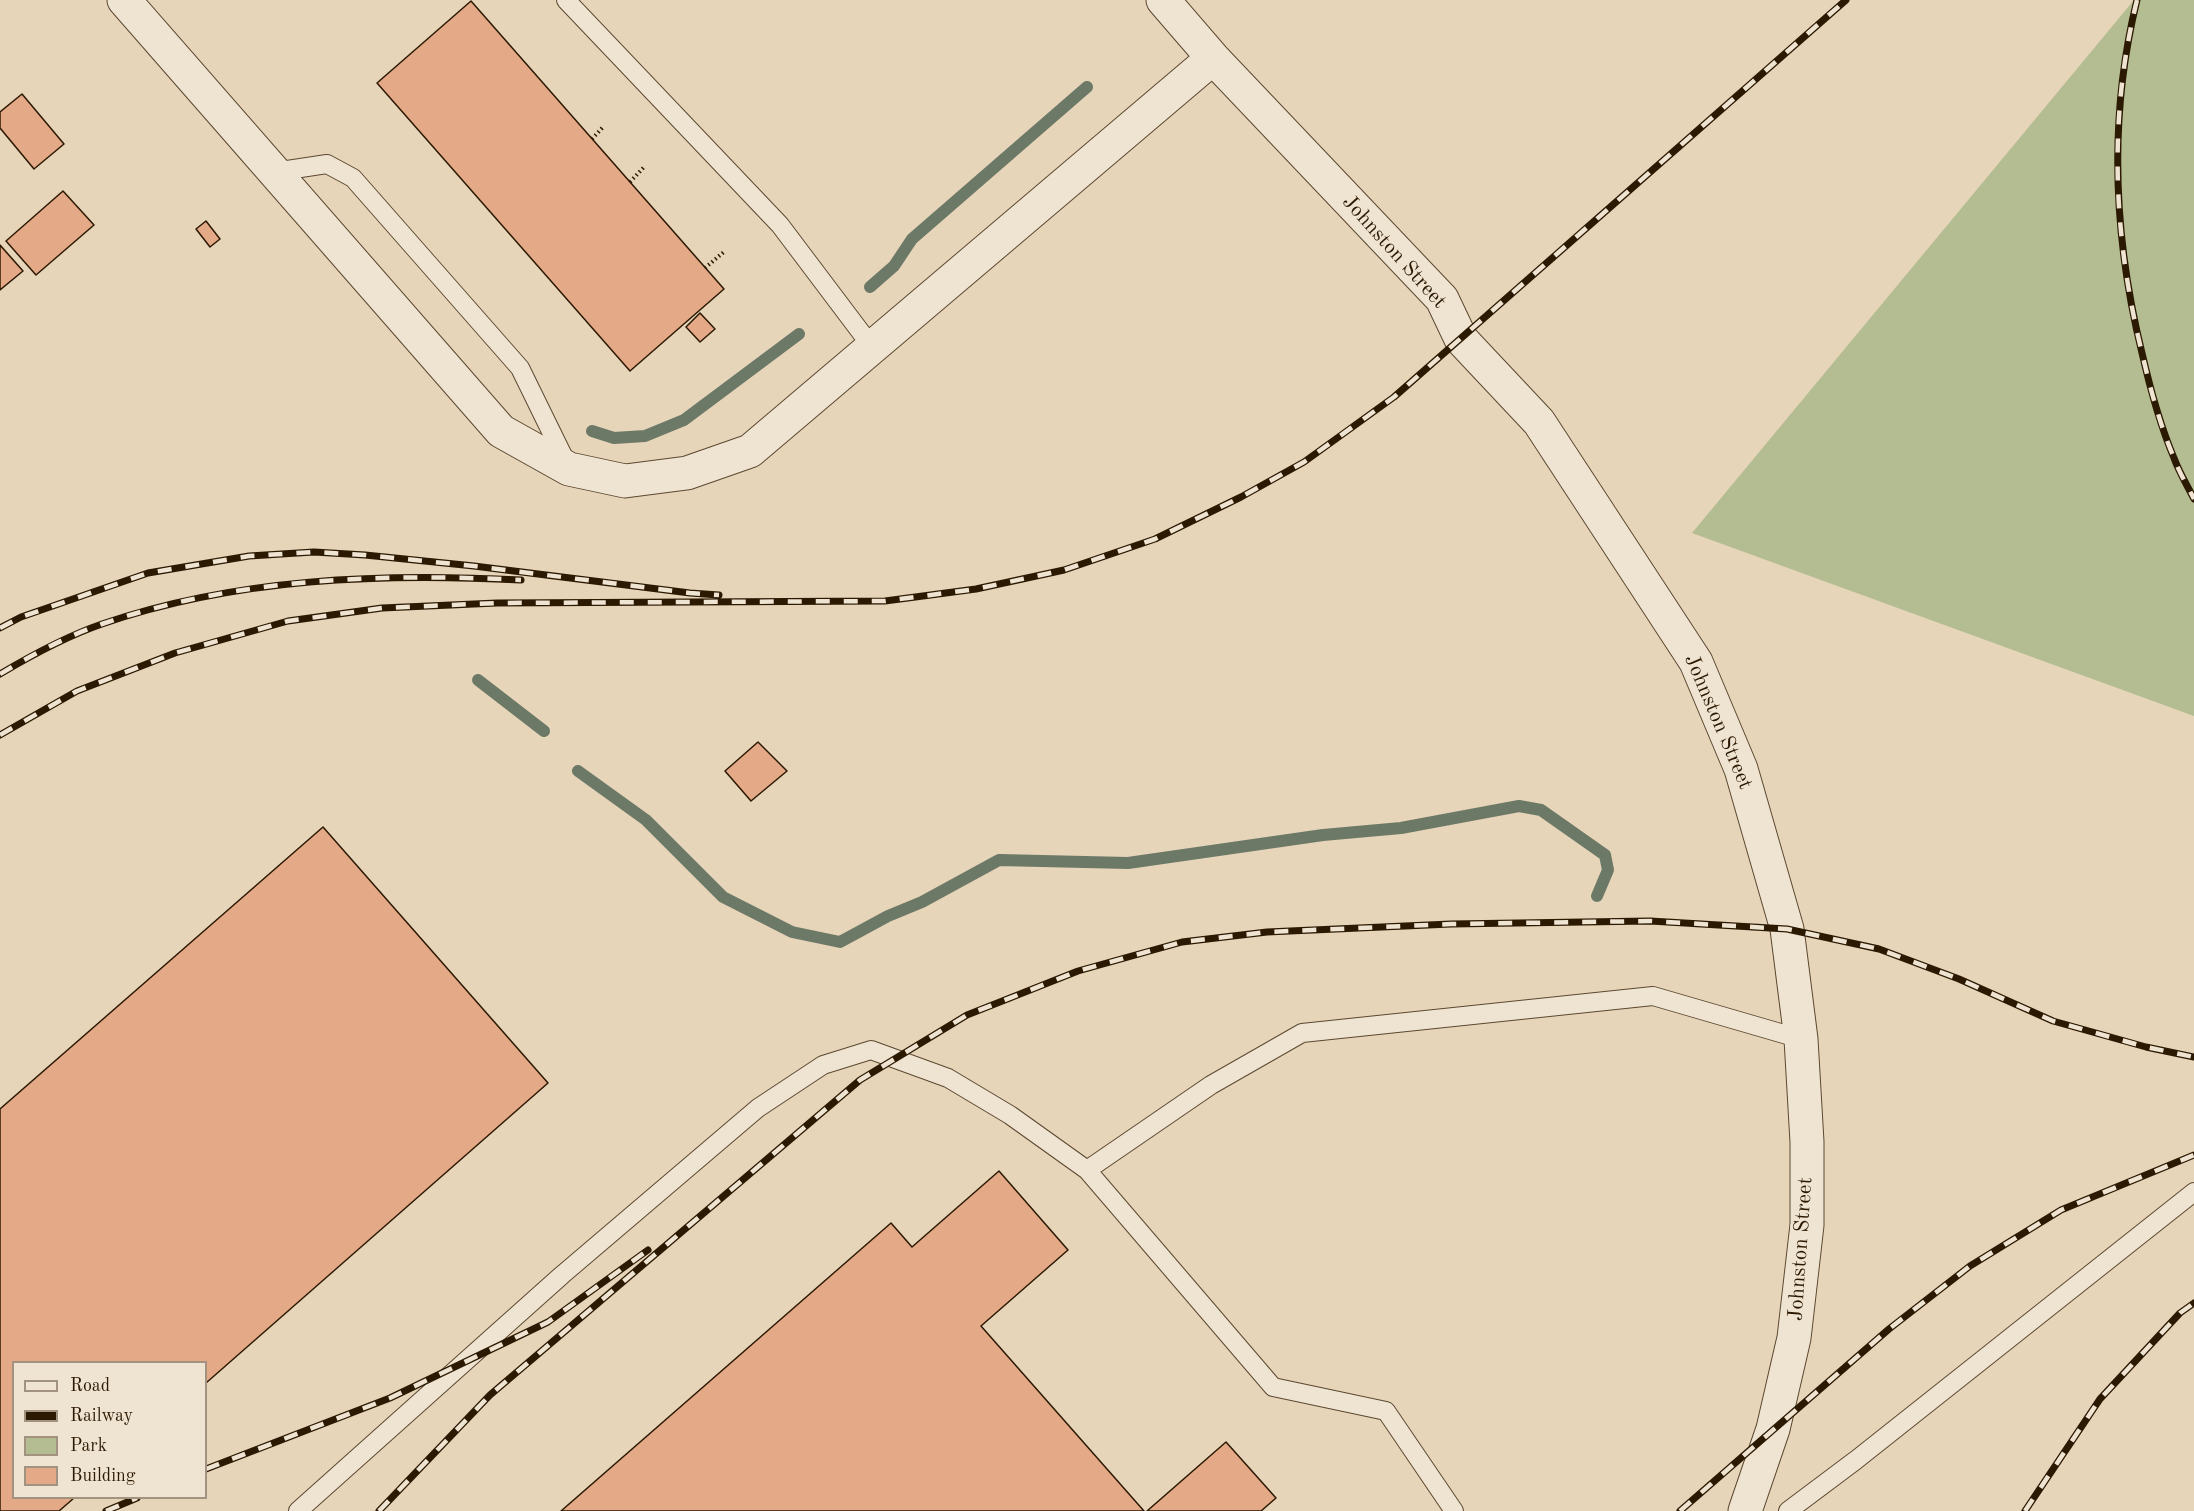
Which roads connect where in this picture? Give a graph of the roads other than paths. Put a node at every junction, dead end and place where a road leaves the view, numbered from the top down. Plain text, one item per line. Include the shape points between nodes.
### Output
1 (124, 0) edge
2 (566, 0) edge
3 (1163, 0) edge
4 (1213, 58) junction
5 (274, 172) junction
6 (872, 347) junction
7 (569, 469) junction
8 (1802, 1039) junction
9 (1087, 1170) junction
10 (2194, 1192) edge
11 (298, 1511) edge
12 (1454, 1511) edge
13 (1745, 1511) edge
14 (1788, 1511) edge

1 - 5 street
2 - 6 lane via 780,225
3 - 4 street, Johnston Street
4 - 6 street
4 - 8 street, Johnston Street via 1442,299 1461,339 1539,422 1696,662 1741,769 1784,918
5 - 7 street via 501,431
5 - 7 lane via 327,164 353,178 520,368
6 - 7 street via 750,451 687,473 625,481
8 - 9 lane via 1653,996 1302,1033 1211,1085
8 - 13 street, Johnston Street via 1807,1226 1794,1338 1773,1429
9 - 11 lane via 1010,1115 948,1078 871,1050 823,1065 758,1108 562,1275
9 - 12 lane via 1273,1387 1386,1411
10 - 14 lane

